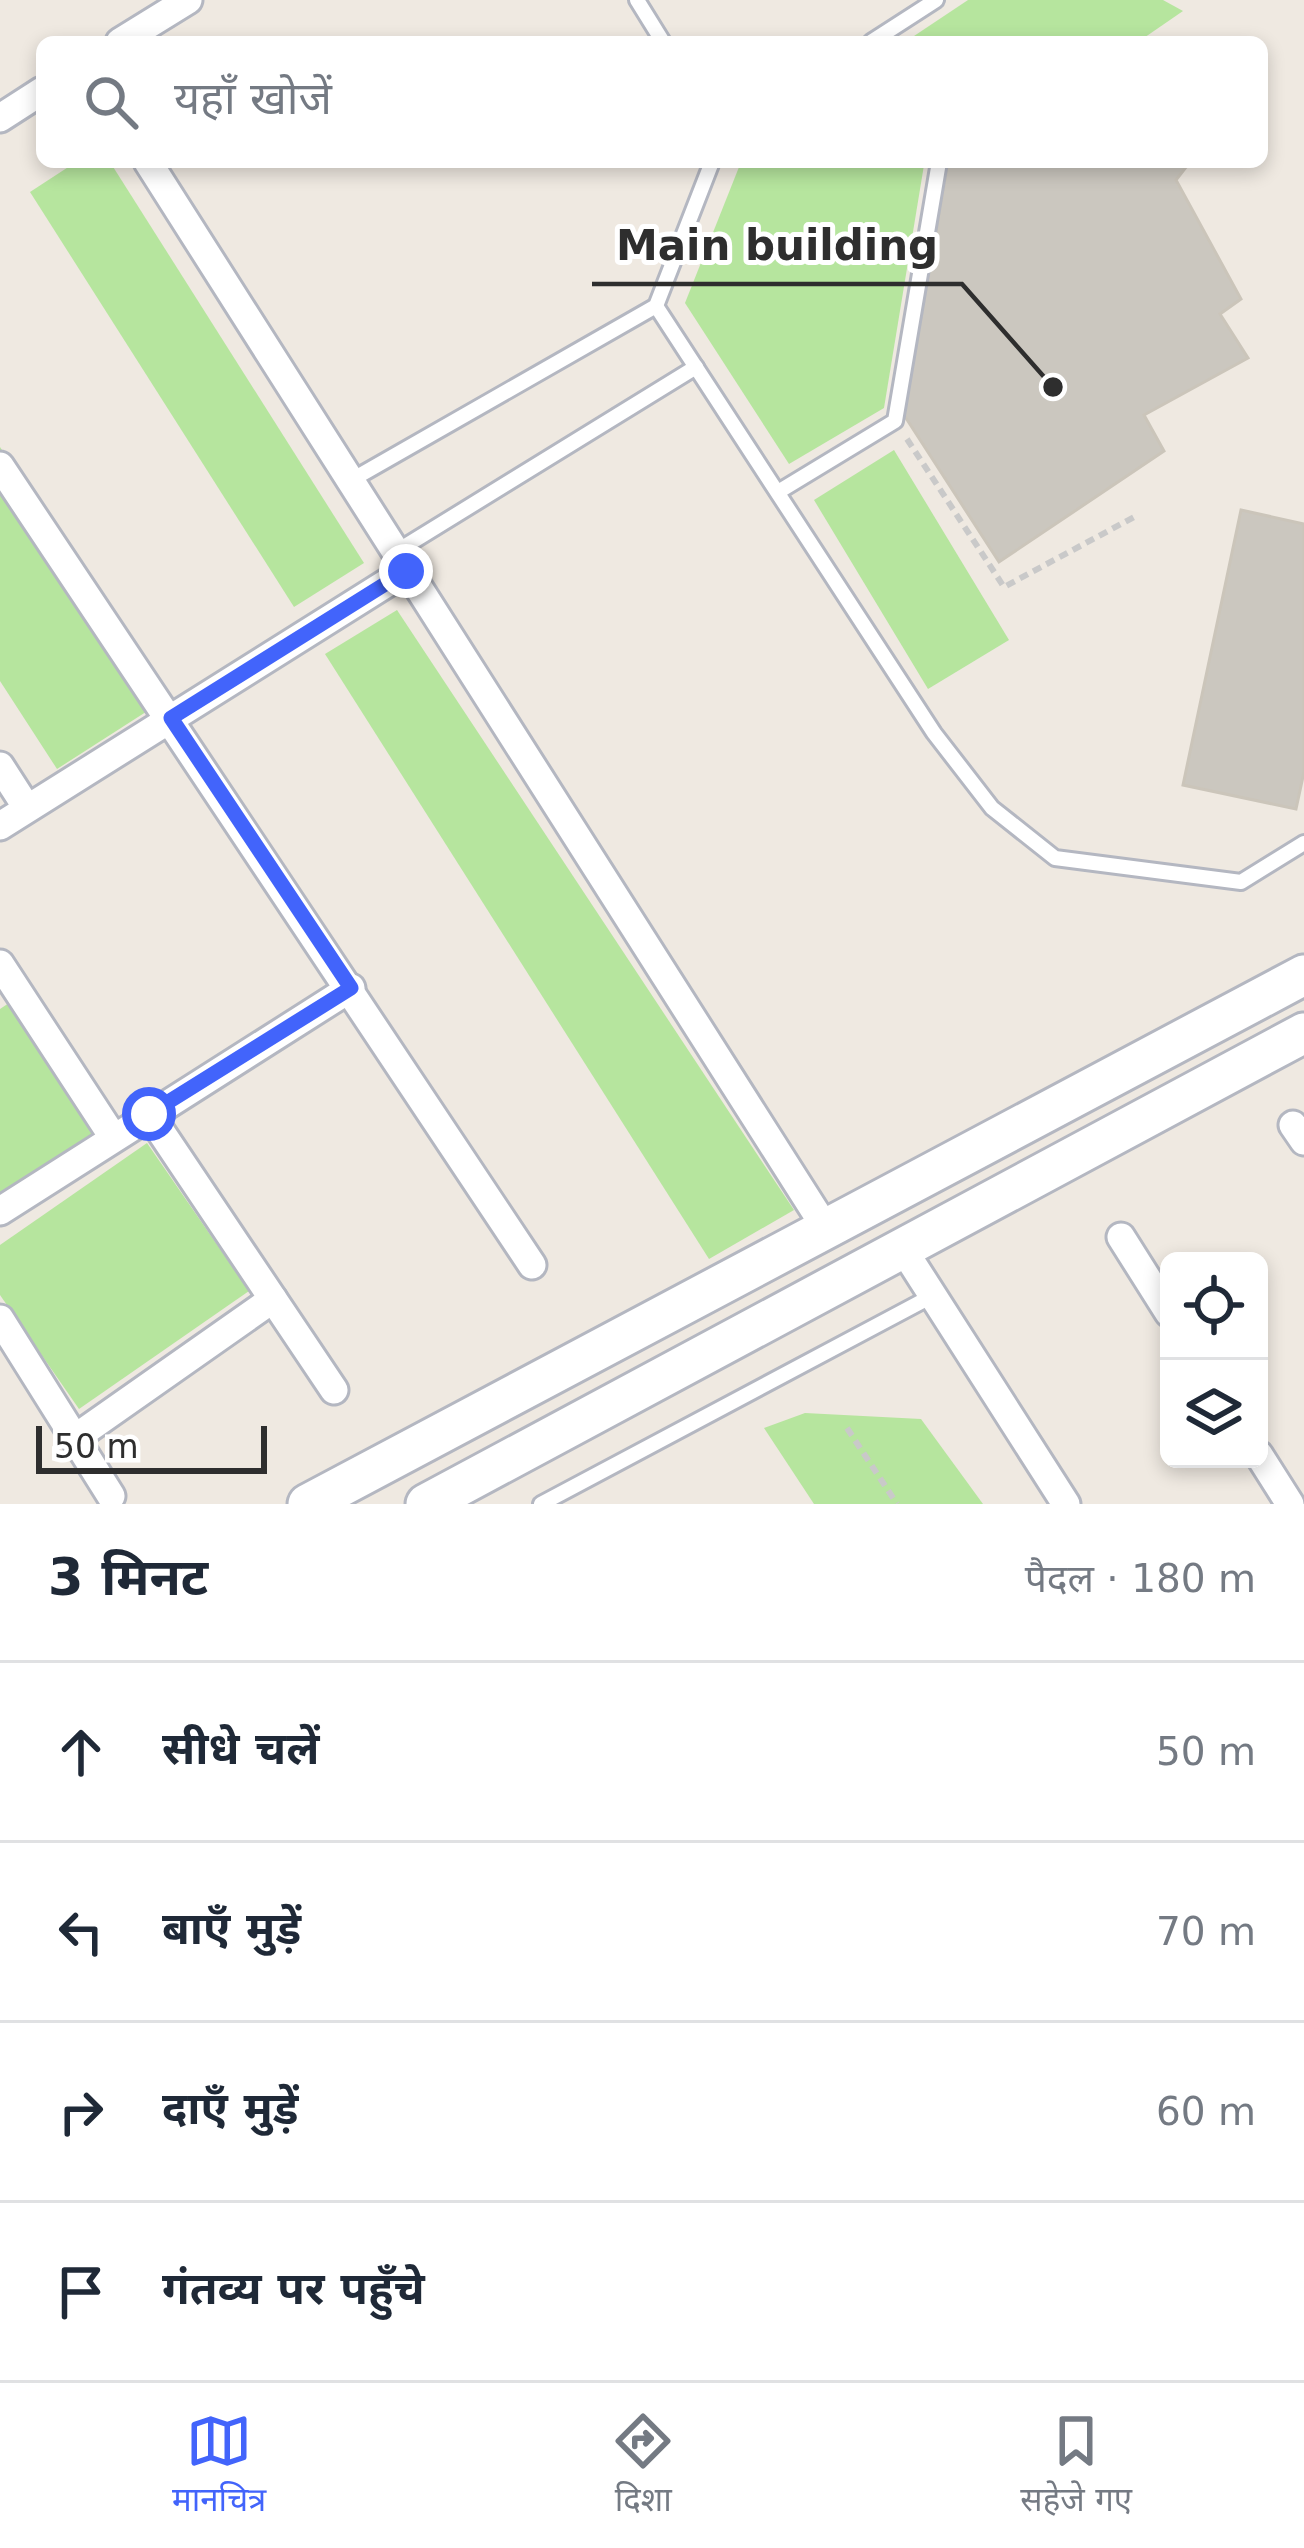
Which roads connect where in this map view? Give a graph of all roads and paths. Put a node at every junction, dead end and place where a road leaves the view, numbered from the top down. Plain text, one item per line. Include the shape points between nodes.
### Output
1 (188, 0) edge
2 (638, 0) edge
3 (936, 0) edge
4 (130, 36) edge
5 (659, 36) edge
6 (882, 36) edge
7 (36, 95) edge
8 (0, 118) edge
9 (152, 168) edge
10 (710, 168) edge
11 (938, 168) edge
12 (656, 306) junction
13 (696, 367) junction
14 (896, 421) junction
15 (0, 466) edge
16 (348, 482) junction
17 (778, 493) junction
18 (1136, 516) dead end
19 (399, 562) junction
20 (171, 718) junction
21 (0, 766) edge
22 (27, 808) junction
23 (0, 826) edge
24 (1304, 843) edge
25 (1304, 975) edge
26 (5, 981) edge
27 (351, 988) junction
28 (1304, 1034) edge
29 (149, 1114) junction
30 (113, 1137) junction
31 (0, 1210) edge
32 (825, 1227) junction
33 (1121, 1238) dead end
34 (903, 1250) junction
35 (532, 1265) dead end
36 (932, 1296) junction
37 (273, 1299) junction
38 (1160, 1299) edge
39 (0, 1319) edge
40 (334, 1390) dead end
41 (847, 1428) dead end
42 (75, 1438) junction
43 (1267, 1468) edge
44 (111, 1496) dead end
45 (308, 1504) edge
46 (426, 1504) edge
47 (542, 1504) edge
48 (897, 1504) edge
49 (1066, 1504) edge
50 (1290, 1504) edge

1 - 4 street
2 - 5 lane
3 - 6 lane
7 - 8 street
9 - 16 street
10 - 12 lane
11 - 14 lane
12 - 13 lane
12 - 16 lane
13 - 17 lane
13 - 19 lane
14 - 17 lane
14 - 18 path via 1004,587
15 - 20 street
16 - 19 street
17 - 24 lane via 934,733 992,808 1055,857 1241,882
19 - 20 street
19 - 32 street
20 - 22 street
20 - 27 street
21 - 22 street
22 - 23 street
25 - 32 main road
26 - 30 street
27 - 29 street
27 - 35 street
28 - 34 main road
29 - 30 street
29 - 37 street
30 - 31 street
32 - 45 main road
33 - 38 street
34 - 36 street
34 - 46 main road
36 - 47 lane
36 - 49 street
37 - 40 street
37 - 42 street
39 - 42 street
41 - 48 path
42 - 44 street
43 - 50 street

